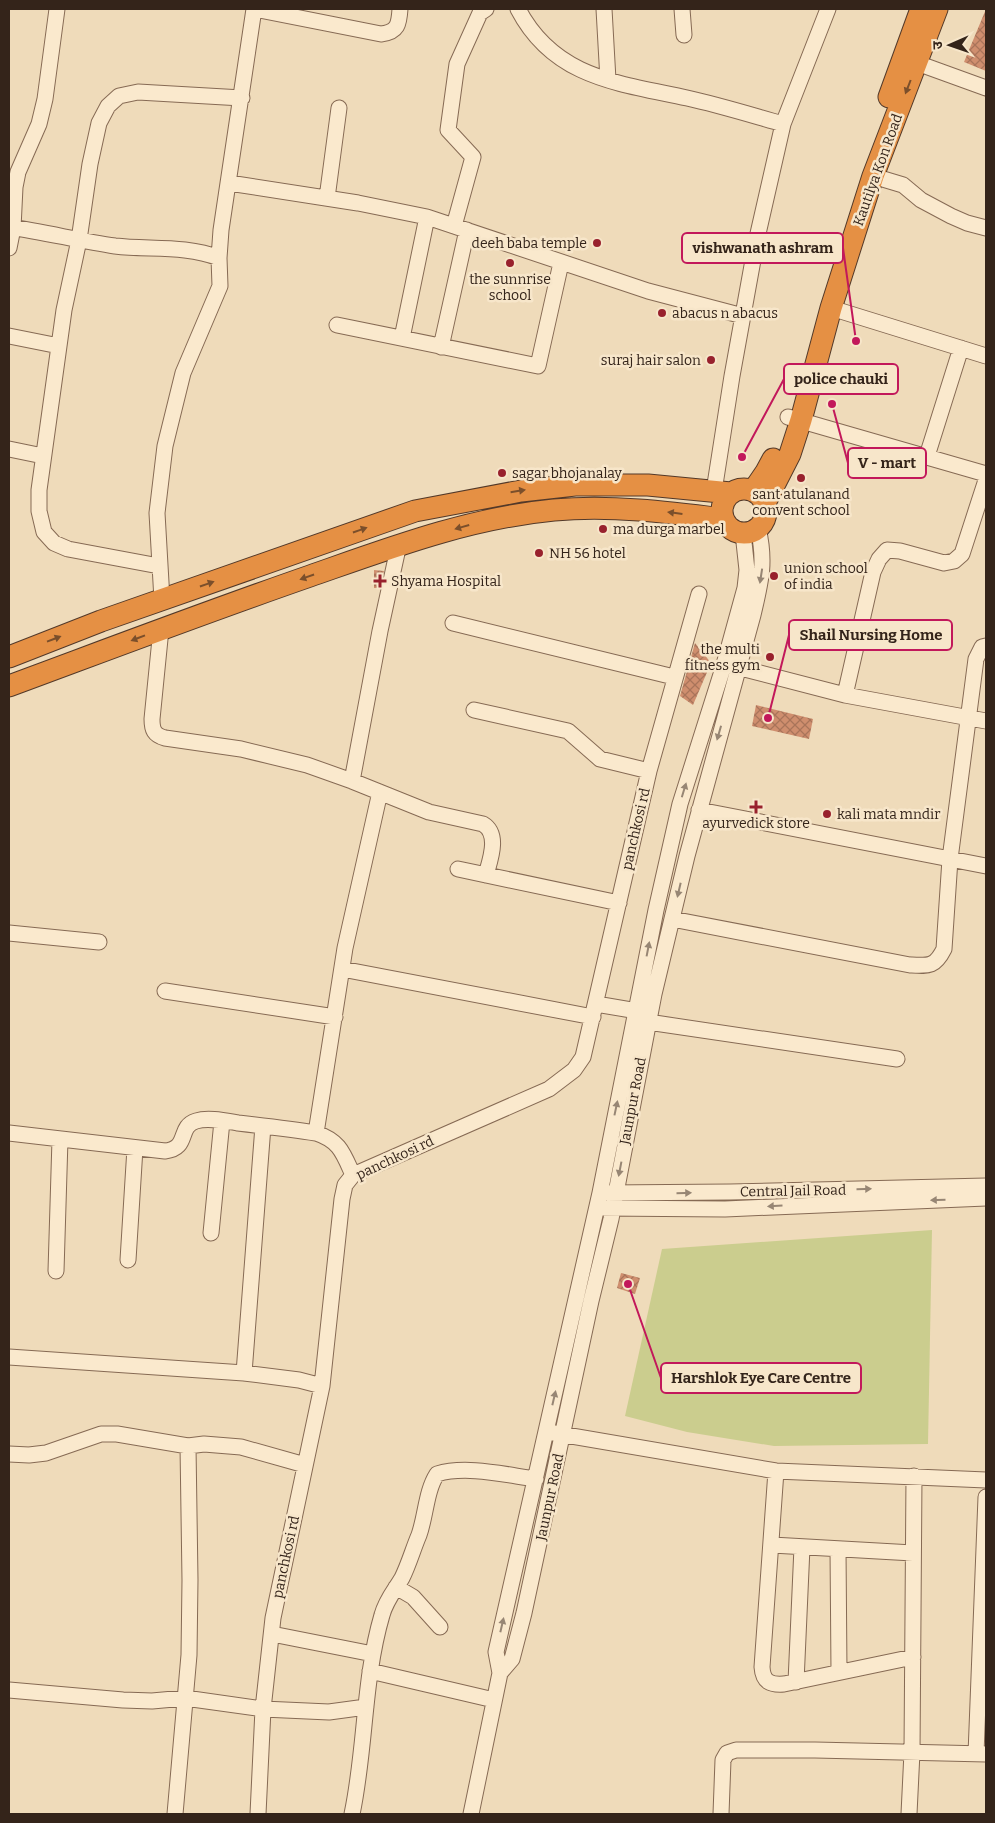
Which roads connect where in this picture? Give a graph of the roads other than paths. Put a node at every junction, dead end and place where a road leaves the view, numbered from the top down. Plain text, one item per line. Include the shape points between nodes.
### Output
1 (57, 9) edge
2 (254, 9) edge
3 (400, 9) edge
4 (486, 9) edge
5 (518, 9) edge
6 (604, 9) edge
7 (682, 9) edge
8 (828, 9) edge
9 (923, 9) edge
10 (684, 35) dead end
11 (917, 64) junction
12 (608, 80) junction
13 (986, 88) edge
14 (242, 98) junction
15 (339, 108) dead end
16 (784, 124) junction
17 (874, 176) junction
18 (229, 183) junction
19 (327, 198) junction
20 (427, 217) junction
21 (11, 227) edge
22 (460, 228) junction
23 (986, 228) edge
24 (79, 240) junction
25 (9, 248) edge
26 (218, 258) junction
27 (561, 263) junction
28 (831, 308) junction
29 (743, 316) junction
30 (337, 325) dead end
31 (9, 336) edge
32 (402, 338) junction
33 (59, 346) junction
34 (441, 346) junction
35 (961, 348) junction
36 (986, 356) edge
37 (794, 418) junction
38 (9, 449) edge
39 (43, 456) junction
40 (927, 456) junction
41 (986, 474) edge
42 (986, 480) edge
43 (723, 492) junction
44 (759, 497) junction
45 (723, 519) junction
46 (750, 531) junction
47 (399, 544) junction
48 (159, 566) junction
49 (699, 594) dead end
50 (162, 600) junction
51 (453, 623) dead end
52 (161, 629) junction
53 (986, 646) edge
54 (9, 657) edge
55 (731, 665) junction
56 (674, 677) junction
57 (9, 686) edge
58 (845, 695) junction
59 (474, 710) dead end
60 (970, 719) junction
61 (986, 721) edge
62 (649, 771) junction
63 (352, 781) junction
64 (380, 792) junction
65 (699, 810) junction
66 (950, 859) junction
67 (986, 866) edge
68 (458, 870) dead end
69 (486, 875) junction
70 (619, 902) junction
71 (672, 919) junction
72 (9, 934) edge
73 (100, 942) dead end
74 (342, 969) junction
75 (165, 991) dead end
76 (594, 1011) junction
77 (637, 1011) junction
78 (335, 1017) junction
79 (648, 1022) junction
80 (897, 1059) dead end
81 (222, 1121) junction
82 (263, 1126) junction
83 (9, 1133) edge
84 (316, 1133) junction
85 (60, 1139) junction
86 (135, 1148) junction
87 (353, 1175) junction
88 (986, 1191) edge
89 (600, 1193) junction
90 (616, 1193) junction
91 (892, 1195) junction
92 (596, 1208) junction
93 (613, 1209) junction
94 (211, 1233) dead end
95 (128, 1260) dead end
96 (56, 1271) dead end
97 (9, 1357) edge
98 (244, 1373) junction
99 (322, 1386) junction
100 (546, 1432) junction
101 (563, 1436) junction
102 (188, 1446) junction
103 (9, 1454) edge
104 (305, 1465) junction
105 (776, 1471) junction
106 (914, 1476) junction
107 (536, 1479) junction
108 (986, 1480) edge
109 (986, 1497) edge
110 (772, 1545) junction
111 (802, 1547) junction
112 (838, 1549) junction
113 (913, 1553) junction
114 (396, 1587) junction
115 (984, 1619) edge
116 (440, 1627) dead end
117 (272, 1634) junction
118 (374, 1654) junction
119 (913, 1657) junction
120 (370, 1671) junction
121 (839, 1672) junction
122 (500, 1673) junction
123 (796, 1682) junction
124 (9, 1690) edge
125 (185, 1698) junction
126 (494, 1700) junction
127 (366, 1707) junction
128 (263, 1708) junction
129 (912, 1752) junction
130 (981, 1754) edge
131 (175, 1814) edge
132 (258, 1814) edge
133 (352, 1814) edge
134 (471, 1814) edge
135 (721, 1814) edge
136 (909, 1814) edge

1 - 21 street via 45,99 39,124 18,172
2 - 3 street via 381,34 390,33 397,27
2 - 14 street
4 - 22 street via 480,13 457,64 448,130 472,157
5 - 12 street via 527,26 549,51 571,66
6 - 12 street
7 - 10 street
8 - 16 street
9 - 11 highway, Kautilya Kon Road
9 - 37 highway, Kautilya Kon Road via 861,172 819,304
11 - 13 street
11 -> 17 highway, Kautilya Kon Road
12 - 16 street
14 - 18 street
14 - 24 street via 138,92 119,96 108,106 99,123
15 - 19 street
16 - 29 street via 756,238
17 - 23 street via 903,185 921,200 951,216
17 - 28 highway, Kautilya Kon Road
18 - 19 street
18 - 26 street
19 - 20 street
20 - 22 street
20 - 32 street
21 - 24 street
21 - 25 street
22 - 27 street
22 - 34 street
24 - 26 street via 186,251
24 - 33 street
26 - 48 street via 220,286 183,373 165,446 157,513
27 - 29 street via 648,291
27 - 34 street via 538,366
28 - 35 street
28 - 37 highway, Kautilya Kon Road
29 - 43 street via 732,376
30 - 32 street
31 - 33 street
32 - 34 street
33 - 39 street
35 - 36 street
35 - 40 street
37 - 40 street
37 - 44 highway, Kautilya Kon Road via 766,472
38 - 39 street
39 - 48 street via 39,511 44,532 54,543 68,549
40 - 41 street
42 - 58 street via 962,554 954,561 944,563 887,550 879,559 873,572
43 - 44 highway via 742,489
43 - 45 highway via 727,497 722,507
50 -> 43 highway via 406,514 521,490 575,485 648,485
44 - 46 highway via 766,508 764,519
45 - 46 highway via 732,530
45 -> 47 highway via 638,508 554,510 475,523
46 - 55 street, Jaunpur Road via 763,561 762,577
47 -> 52 highway
47 - 63 street
48 - 50 street
49 - 56 street, panchkosi rd
54 -> 50 highway
51 - 56 street
52 -> 57 highway
52 - 63 street via 152,719 157,736 241,749 307,765
53 - 60 street via 982,647 976,659
55 - 58 street
55 -> 65 street, Jaunpur Road
77 -> 55 street, Jaunpur Road via 680,804
56 - 62 street, panchkosi rd
58 - 60 street
59 - 62 street via 568,731 600,759
60 - 61 street
60 - 66 street
62 - 70 street, panchkosi rd
63 - 64 street
64 - 69 street via 429,812 490,828 492,844
64 - 74 street
65 - 66 street
65 -> 71 street, Jaunpur Road
66 - 67 street
66 - 71 street via 944,949 938,960 928,966
68 - 69 street
69 - 70 street
70 - 76 street, panchkosi rd
71 - 79 street, Jaunpur Road
72 - 73 street
74 - 76 street
74 - 78 street
75 - 78 street
76 - 77 street
76 - 87 street, panchkosi rd via 583,1057 574,1070 549,1089
89 -> 77 street, Jaunpur Road
78 - 84 street
79 - 80 street
79 -> 90 street, Jaunpur Road
81 - 82 street
81 - 86 street via 204,1120 190,1124 180,1146 174,1150
81 - 94 street
82 - 84 street
82 - 98 street
83 - 85 street
84 - 87 street via 329,1137 338,1145
85 - 86 street
85 - 96 street
86 - 95 street
87 - 99 street, panchkosi rd via 345,1185 342,1199
88 - 91 street, Central Jail Road
89 - 90 street, Central Jail Road
89 - 92 street, Jaunpur Road
90 -> 91 street, Central Jail Road
90 - 93 street, Jaunpur Road
91 -> 93 street via 725,1209
92 - 93 street
100 -> 92 street, Jaunpur Road
93 - 101 street, Jaunpur Road
97 - 98 street
98 - 99 street
99 - 104 street, panchkosi rd
100 - 101 street
100 - 107 street, Jaunpur Road
101 - 105 street
101 - 122 street, Jaunpur Road via 512,1659
102 - 103 street via 100,1434 46,1453
102 - 104 street via 235,1446
102 - 125 street via 190,1580
104 - 117 street, panchkosi rd
105 - 106 street
105 - 110 street
106 - 108 street
106 - 113 street
107 - 114 street via 464,1470 437,1474 432,1482 420,1533
122 -> 107 street, Jaunpur Road via 496,1652
109 - 115 street
110 - 111 street
110 - 123 street via 762,1676 774,1685
111 - 112 street
111 - 123 street
112 - 113 street
112 - 121 street
113 - 119 street
114 - 116 street via 413,1597
114 - 118 street via 382,1614
115 - 130 street
117 - 118 street
117 - 128 street, panchkosi rd
118 - 120 street
119 - 121 street
119 - 129 street
120 - 126 street
120 - 127 street
121 - 123 street
122 - 126 street, Jaunpur Road
124 - 125 street via 123,1700
125 - 128 street
125 - 131 street
126 - 134 street, Jaunpur Road
127 - 128 street via 329,1712
127 - 133 street
128 - 132 street, panchkosi rd
129 - 130 street
129 - 135 street via 736,1750 727,1753 723,1760
129 - 136 street

